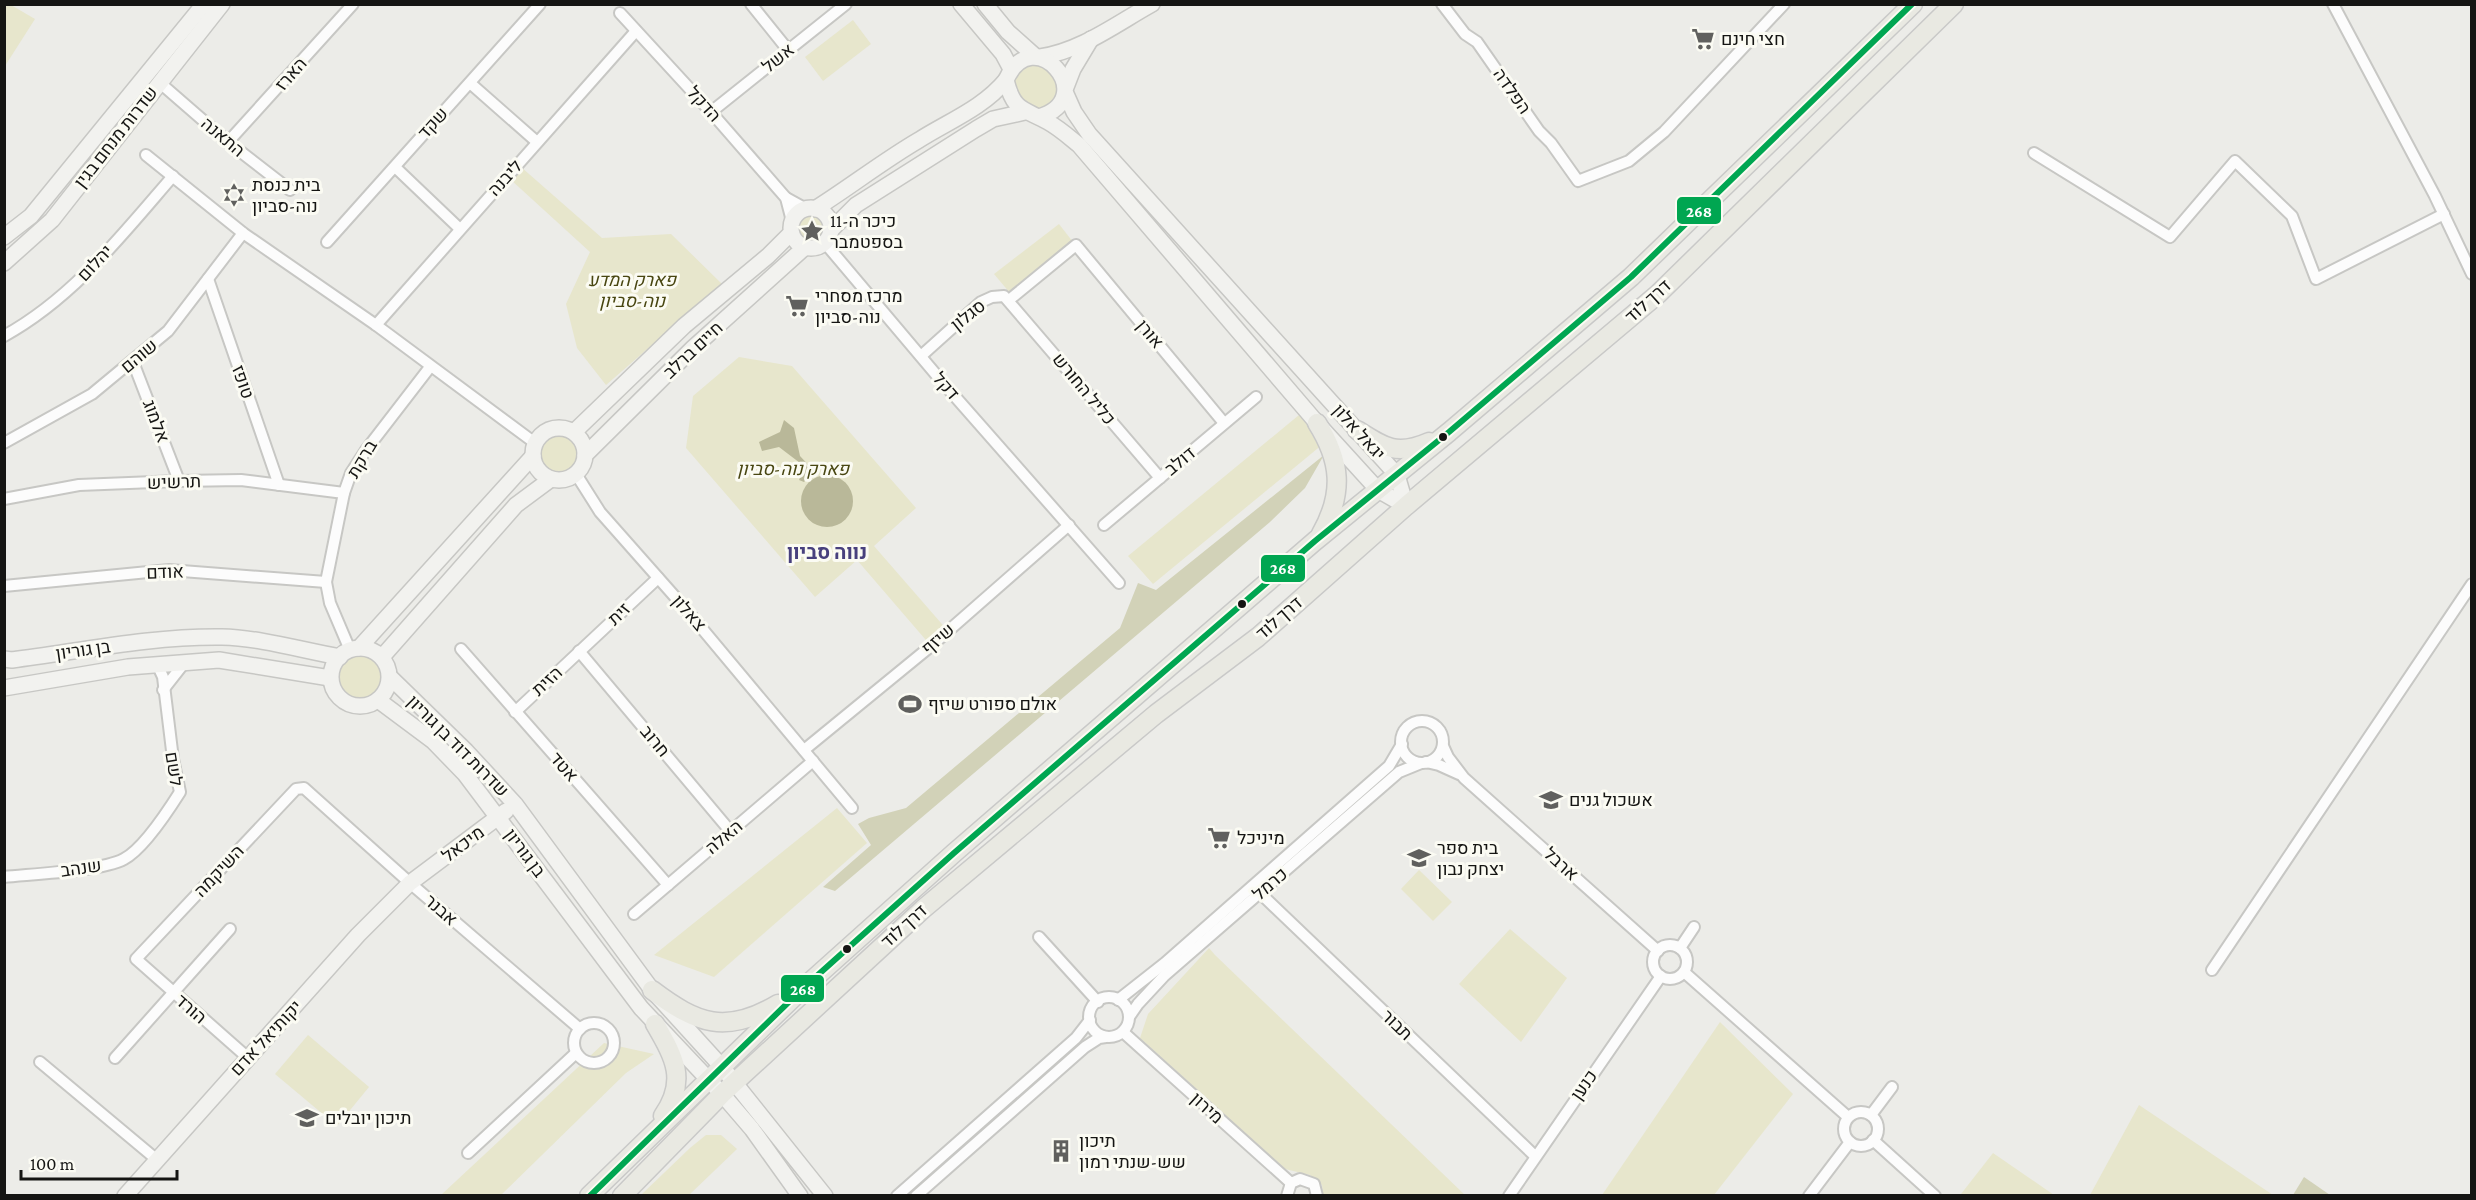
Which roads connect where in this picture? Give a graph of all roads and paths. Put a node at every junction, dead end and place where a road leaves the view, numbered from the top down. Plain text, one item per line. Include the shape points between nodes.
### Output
1 (204, 4) edge
2 (222, 4) edge
3 (353, 4) edge
4 (540, 4) edge
5 (751, 4) edge
6 (846, 4) edge
7 (961, 4) edge
8 (985, 4) edge
9 (1152, 4) edge
10 (1442, 4) edge
11 (1784, 4) edge
12 (1913, 4) edge
13 (1953, 4) edge
14 (2333, 4) edge
15 (620, 13) dead end
16 (636, 31) junction
17 (1091, 39) junction
18 (788, 50) junction
19 (1038, 56) junction
20 (1009, 74) junction
21 (159, 82) junction
22 (470, 82) junction
23 (1066, 91) junction
24 (711, 112) junction
25 (1032, 115) junction
26 (228, 142) junction
27 (537, 142) junction
28 (2034, 153) dead end
29 (146, 155) dead end
30 (395, 167) junction
31 (172, 176) junction
32 (290, 190) dead end
33 (786, 198) junction
34 (810, 209) junction
35 (2444, 214) junction
36 (792, 227) junction
37 (460, 229) junction
38 (243, 233) junction
39 (828, 236) junction
40 (4, 237) edge
41 (327, 242) dead end
42 (1076, 245) joint
43 (804, 248) junction
44 (4, 263) edge
45 (2472, 274) edge
46 (208, 279) junction
47 (1009, 300) junction
48 (376, 325) junction
49 (4, 336) edge
50 (921, 356) junction
51 (133, 362) junction
52 (430, 367) junction
53 (1256, 397) dead end
54 (1224, 423) junction
55 (1317, 423) junction
56 (1358, 430) junction
57 (574, 432) junction
58 (1449, 432) junction
59 (4, 443) edge
60 (534, 449) junction
61 (585, 455) junction
62 (576, 474) junction
63 (1397, 475) junction
64 (1160, 478) junction
65 (550, 479) junction
66 (179, 481) junction
67 (279, 485) junction
68 (1378, 490) junction
69 (344, 493) junction
70 (4, 499) edge
71 (1406, 506) junction
72 (1069, 525) junction
73 (1104, 525) dead end
74 (1315, 541) junction
75 (658, 578) junction
76 (326, 582) junction
77 (1119, 583) dead end
78 (2472, 584) edge
79 (4, 586) edge
80 (462, 648) dead end
81 (350, 651) junction
82 (579, 651) junction
83 (381, 657) junction
84 (4, 659) edge
85 (185, 662) junction
86 (157, 664) junction
87 (390, 677) junction
88 (330, 678) junction
89 (4, 688) edge
90 (163, 690) junction
91 (378, 700) junction
92 (514, 712) junction
93 (1402, 744) junction
94 (1443, 746) junction
95 (804, 750) junction
96 (813, 761) junction
97 (1423, 763) junction
98 (1464, 778) junction
99 (304, 788) joint
100 (515, 804) junction
101 (852, 808) dead end
102 (498, 817) junction
103 (731, 832) junction
104 (147, 837) joint
105 (4, 877) edge
106 (410, 884) junction
107 (668, 885) junction
108 (1260, 893) junction
109 (634, 914) dead end
110 (1694, 927) dead end
111 (230, 929) dead end
112 (1039, 938) dead end
113 (1680, 948) junction
114 (1658, 951) junction
115 (136, 959) joint
116 (2212, 970) dead end
117 (1684, 972) junction
118 (1661, 976) junction
119 (652, 990) junction
120 (800, 991) junction
121 (173, 993) junction
122 (1118, 1000) junction
123 (1098, 1002) junction
124 (1129, 1017) junction
125 (1090, 1020) junction
126 (655, 1024) junction
127 (580, 1029) junction
128 (1123, 1032) junction
129 (1106, 1037) junction
130 (576, 1053) junction
131 (116, 1058) dead end
132 (247, 1058) junction
133 (40, 1062) dead end
134 (715, 1073) junction
135 (1892, 1087) dead end
136 (728, 1088) junction
137 (1871, 1115) junction
138 (1848, 1117) junction
139 (651, 1134) junction
140 (1873, 1140) junction
141 (1850, 1142) junction
142 (468, 1153) dead end
143 (1535, 1156) junction
144 (156, 1159) junction
145 (1291, 1183) junction
146 (825, 1193) edge
147 (1932, 1194) edge
148 (125, 1196) edge
149 (589, 1196) edge
150 (622, 1196) edge
151 (800, 1196) edge
152 (897, 1196) edge
153 (916, 1196) edge
154 (1287, 1196) edge
155 (1317, 1196) edge
156 (1509, 1196) edge
157 (1809, 1196) edge

1 - 40 street, שדרות מנחם בגין via 31,216
2 - 21 street, שדרות מנחם בגין
3 - 26 street, הארז
4 - 22 street, שקד
5 - 18 street
6 - 18 street, אשל
7 - 20 street via 1003,54
8 - 19 street via 1008,32
9 - 17 street
10 - 11 street, הפלדה via 1465,34 1478,42 1578,181 1629,161 1664,132
12 - 58 main road, דרך לוד via 1631,277
13 - 71 main road, דרך לוד via 1658,294
14 - 35 street
15 - 16 street, הדקל
16 - 24 street, הדקל
16 - 27 street, ליבנה
17 - 19 street via 1059,54
17 - 23 street via 1073,69
18 - 24 street, אשל
19 - 20 street via 1022,59
19 - 23 street via 1053,66
20 - 25 street via 1012,99
20 - 34 street via 995,93 977,106
21 - 26 street, התאנה
21 - 44 street, שדרות מנחם בגין via 52,220
22 - 27 street
22 - 30 street, שקד
23 - 25 street via 1057,108
23 - 56 street, יגאל אלון via 1089,134
24 - 33 street, הדקל
25 - 39 street via 993,119 976,129 856,205
25 - 55 street, יגאל אלון via 1058,128 1079,145
26 - 32 street, התאנה
27 - 37 street, ליבנה
28 - 35 street via 2170,237 2235,161 2292,216 2316,279
29 - 31 street
30 - 37 street
30 - 41 street, שקד
31 - 38 street
31 - 49 street, יהלום via 68,292
33 - 34 street, הדקל
33 - 36 street, הדקל
34 - 36 street via 800,211
34 - 39 street via 828,218
35 - 45 street
36 - 43 street via 795,241
36 - 57 street, חיים ברלב via 768,256 684,327
37 - 48 street, ליבנה
38 - 46 street, שוהם
38 - 48 street
39 - 43 street via 813,249
39 - 50 street, דקל
42 - 47 street, סגלון
42 - 54 street, אורן
43 - 61 street, חיים ברלב via 693,348
46 - 51 street, שוהם via 168,331
46 - 67 street, טופז
47 - 50 street, סגלון via 1004,296 981,302
47 - 64 street, כליל החורש
48 - 52 street
50 - 72 street, דקל
51 - 59 street, שוהם via 92,394
51 - 66 street, אלמוג
52 - 60 street
52 - 69 street, ברקת via 366,450
53 - 54 street, דולב
54 - 64 street, דולב
55 - 68 street, יגאל אלון
55 - 74 main road via 1334,454 1337,487 1331,513
56 - 58 main road via 1388,448 1399,450 1411,450
56 - 63 street, יגאל אלון
57 - 60 street via 548,430
57 - 61 street
58 - 63 main road, דרך לוד
60 - 65 street via 536,468
60 - 81 street
61 - 62 street
62 - 65 street via 564,480
62 - 75 street, צאלון via 600,512
63 - 68 main road, דרך לוד
63 - 71 street, יגאל אלון
64 - 73 street, דולב
65 - 83 street via 516,505
66 - 67 street, תרשיש via 241,480
66 - 70 street, תרשיש via 79,484
67 - 69 street, תרשיש
68 - 71 street, יגאל אלון
68 - 74 main road, דרך לוד
69 - 76 street, ברקת
71 - 136 main road, דרך לוד via 1258,637 1156,714 939,895
72 - 77 street, דקל
72 - 95 street, שיזף
74 - 120 main road, דרך לוד
75 - 82 street, זית
75 - 95 street, צאלון
76 - 79 street, אודם via 169,570
76 - 81 street, ברקת via 330,603
78 - 116 street
80 - 92 street, אטד
81 - 83 street via 370,650
81 - 84 street, בן גוריון via 224,637 160,638
81 - 88 street via 335,662
82 - 92 street, הזית
82 - 103 street, חרוב
83 - 87 street via 388,665
85 - 86 street
85 - 88 street via 219,660
85 - 90 street
86 - 89 street
86 - 90 street, לשם via 163,676
87 - 91 street
87 - 100 street, שדרות דוד בן גוריון
88 - 91 street via 340,698 351,704 367,705
90 - 104 street, לשם via 180,792
91 - 102 street, בן גוריון via 433,741
92 - 107 street, אטד
93 - 94 street via 1407,728 1426,722 1439,729
93 - 97 street via 1407,757
93 - 122 street, כרמל via 1389,766
94 - 97 street via 1436,758
94 - 98 street, ארבל
95 - 96 street, צאלון
96 - 101 street, צאלון
96 - 103 street, האלה
97 - 98 street, ארבל via 1439,765
97 - 108 street, כרמל via 1399,772
98 - 114 street, ארבל
99 - 106 street, אבנר
99 - 115 street, השיקמה via 296,789
100 - 102 street, מיכאל
100 - 119 street, שדרות דוד בן גוריון
102 - 106 street, מיכאל
102 - 126 street, בן גוריון
103 - 107 street, האלה
104 - 105 street, שנהב via 125,859 113,863
106 - 127 street, אבנר
106 - 132 street, יקותיאל אדם via 358,935
107 - 109 street, האלה
108 - 124 street, כרמל via 1154,985
108 - 143 street, תבור
110 - 113 street
111 - 121 street
112 - 123 street
113 - 114 street via 1668,945
113 - 117 street via 1687,957
114 - 118 street via 1654,964
115 - 121 street, הורד
117 - 118 street via 1673,979
117 - 138 street
118 - 143 street, כנען
119 - 120 main road via 687,1014 721,1023 762,1013
119 - 134 street, שדרות דוד בן גוריון
120 - 134 main road, דרך לוד
121 - 131 street
121 - 132 street, הורד
122 - 123 street via 1106,998
122 - 124 street via 1126,1006
123 - 125 street via 1092,1008
124 - 128 street
125 - 129 street via 1096,1032
125 - 152 street via 1076,1038
126 - 134 street, בן גוריון
126 - 139 main road via 671,1053 677,1083 672,1101
127 - 130 street via 574,1041
127 - 130 street via 591,1023 603,1025 612,1035 613,1047 607,1058 596,1063
128 - 129 street
128 - 145 street, מירון
129 - 153 street via 1085,1047
130 - 142 street
132 - 144 street, יקותיאל אדם
133 - 144 street
134 - 136 street
134 - 139 main road, דרך לוד
135 - 137 street
136 - 146 street
136 - 150 main road, דרך לוד
136 - 151 street
137 - 138 street via 1857,1112
137 - 140 street via 1878,1126
138 - 141 street via 1844,1130
139 - 149 main road, דרך לוד
140 - 141 street via 1863,1145
140 - 147 street
141 - 157 street
143 - 156 street, כנען
144 - 148 street, יקותיאל אדם
145 - 154 street
145 - 155 street via 1300,1179 1310,1181

